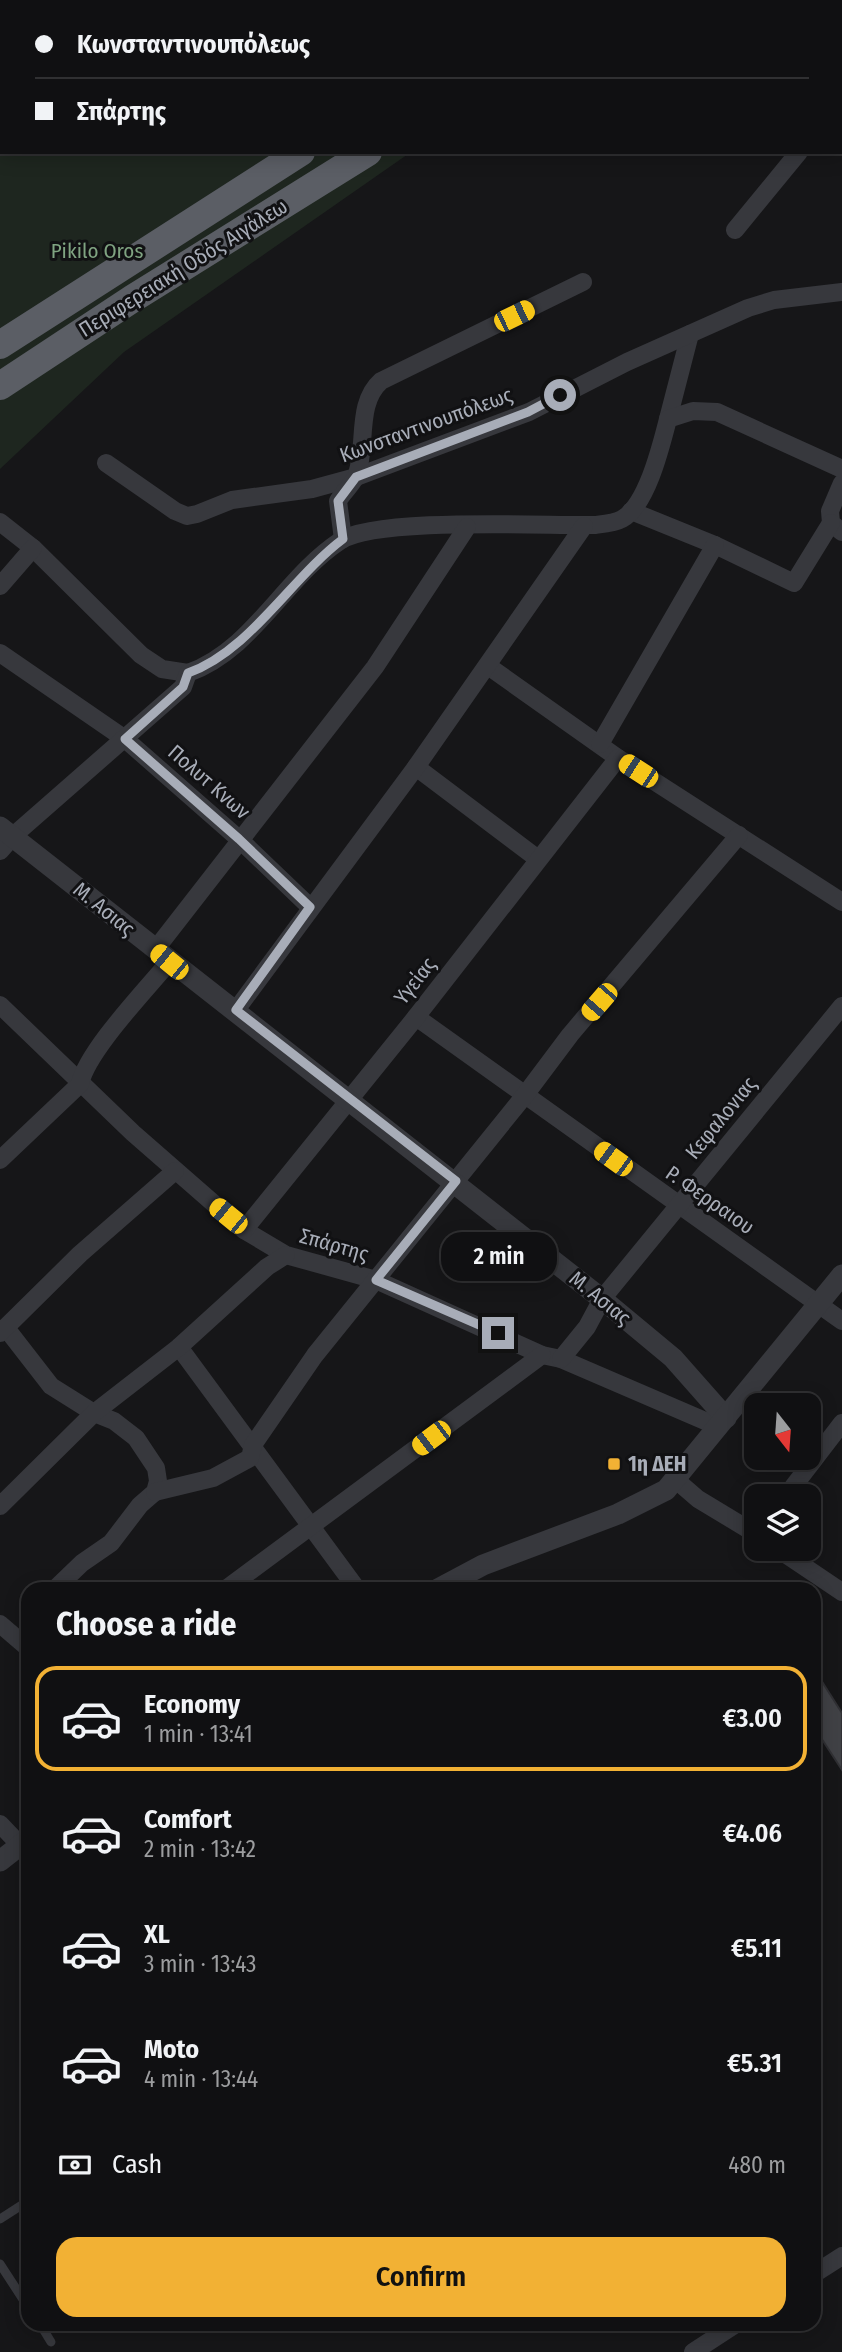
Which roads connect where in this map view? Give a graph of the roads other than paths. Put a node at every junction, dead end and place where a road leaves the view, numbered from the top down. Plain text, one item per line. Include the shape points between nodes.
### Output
1 (298, 154) edge
2 (365, 154) edge
3 (797, 154) edge
4 (735, 230) dead end
5 (583, 282) dead end
6 (842, 292) edge
7 (690, 334) junction
8 (0, 345) edge
9 (0, 386) edge
10 (668, 419) junction
11 (107, 463) dead end
12 (842, 469) edge
13 (356, 477) junction
14 (842, 483) edge
15 (631, 511) junction
16 (0, 522) edge
17 (584, 526) junction
18 (467, 527) junction
19 (836, 528) edge
20 (343, 539) junction
21 (715, 545) junction
22 (33, 548) junction
23 (0, 586) edge
24 (0, 653) edge
25 (488, 666) junction
26 (188, 673) junction
27 (125, 739) junction
28 (600, 744) junction
29 (618, 758) junction
30 (416, 768) junction
31 (739, 835) junction
32 (4, 838) edge
33 (239, 839) junction
34 (538, 859) junction
35 (842, 902) edge
36 (310, 907) junction
37 (162, 956) junction
38 (0, 1005) edge
39 (842, 1006) edge
40 (236, 1010) junction
41 (416, 1017) junction
42 (80, 1084) junction
43 (525, 1095) junction
44 (347, 1099) junction
45 (0, 1160) edge
46 (175, 1171) junction
47 (456, 1181) junction
48 (678, 1207) junction
49 (244, 1230) junction
50 (286, 1255) junction
51 (842, 1275) edge
52 (376, 1280) junction
53 (602, 1299) junction
54 (819, 1304) junction
55 (842, 1321) edge
56 (3, 1330) edge
57 (179, 1347) junction
58 (542, 1354) junction
59 (561, 1359) junction
60 (94, 1413) junction
61 (723, 1423) junction
62 (842, 1423) edge
63 (253, 1445) junction
64 (676, 1480) junction
65 (795, 1484) edge
66 (155, 1492) junction
67 (0, 1506) edge
68 (310, 1526) junction
69 (744, 1527) edge
70 (797, 1561) edge
71 (62, 1582) edge
72 (235, 1582) edge
73 (352, 1582) edge
74 (451, 1582) edge
75 (841, 1589) edge
76 (0, 1624) edge
77 (21, 1642) edge
78 (0, 1824) edge
79 (21, 1840) edge
80 (21, 1844) edge
81 (0, 1861) edge
82 (21, 2206) edge
83 (0, 2219) edge
84 (842, 2256) edge
85 (0, 2264) edge
86 (821, 2270) edge
87 (21, 2296) edge
88 (44, 2331) edge
89 (725, 2331) edge
90 (51, 2342) dead end
91 (692, 2352) edge

1 - 8 highway, Περιφερειακή Οδός Αιγάλεω
2 - 9 highway, Περιφερειακή Οδός Αιγάλεω
3 - 4 street
5 - 13 street via 381,381 366,401
6 - 7 street, Κωνσταντινουπόλεως via 774,300
7 - 10 street
7 - 13 street, Κωνσταντινουπόλεως via 528,412
10 - 12 street via 693,411 717,412
10 - 15 street via 648,482
11 - 13 street, Κωνσταντινουπόλεως via 187,516 232,500 312,489
13 - 20 street via 338,501
14 - 19 street via 830,511
15 - 17 street via 622,520
15 - 21 street
16 - 22 street
17 - 18 street
17 - 25 street
18 - 20 street via 391,527
18 - 33 street via 375,667
19 - 21 street via 794,583
20 - 26 street via 321,555 229,651
21 - 28 street
22 - 23 street
22 - 26 street via 141,655 162,669
24 - 27 street, Πολυτ Κνων
25 - 28 street
25 - 30 street
26 - 27 street via 183,687
27 - 32 street
27 - 33 street, Πολυτ Κνων
28 - 29 street
29 - 31 street
29 - 34 street, Υγείας
30 - 34 street
30 - 36 street
31 - 35 street
31 - 43 street
32 - 37 street, Μ. Ασιας
33 - 36 street, Πολυτ Κνων
33 - 37 street
34 - 41 street, Υγείας
36 - 40 street
37 - 40 street, Μ. Ασιας
37 - 42 street via 83,1071
38 - 42 street, Σπάρτης
39 - 48 street, Κεφαλονιας
40 - 44 street, Μ. Ασιας
41 - 43 street, Ρ. Φερραιου
41 - 44 street, Υγείας
42 - 45 street
42 - 46 street, Σπάρτης
43 - 47 street
43 - 48 street, Ρ. Φερραιου
44 - 47 street, Μ. Ασιας
44 - 49 street, Υγείας
46 - 49 street, Σπάρτης
46 - 56 street via 80,1254
47 - 52 street
47 - 53 street, Μ. Ασιας
48 - 53 street, Κεφαλονιας
48 - 54 street, Ρ. Φερραιου
49 - 50 street, Σπάρτης
50 - 52 street, Σπάρτης
50 - 57 street
51 - 54 street
52 - 58 street, Σπάρτης
52 - 63 street
53 - 59 street, Κεφαλονιας
53 - 61 street, Μ. Ασιας via 673,1358
54 - 55 street, Ρ. Φερραιου
54 - 61 street
56 - 60 street via 51,1386
57 - 60 street
57 - 63 street
58 - 59 street, Σπάρτης
58 - 68 street
59 - 61 street, Σπάρτης
60 - 66 street via 114,1421 135,1438 156,1468
60 - 67 street
61 - 64 street
62 - 65 street
63 - 66 street via 250,1458 235,1468 214,1478
63 - 68 street
64 - 69 street
64 - 74 street via 654,1498 483,1565
66 - 71 street via 111,1543
68 - 72 street
68 - 73 street
70 - 75 street
76 - 77 street
78 - 79 street
80 - 81 street
82 - 83 lane
84 - 86 street
85 - 87 lane
88 - 90 lane
89 - 91 street

